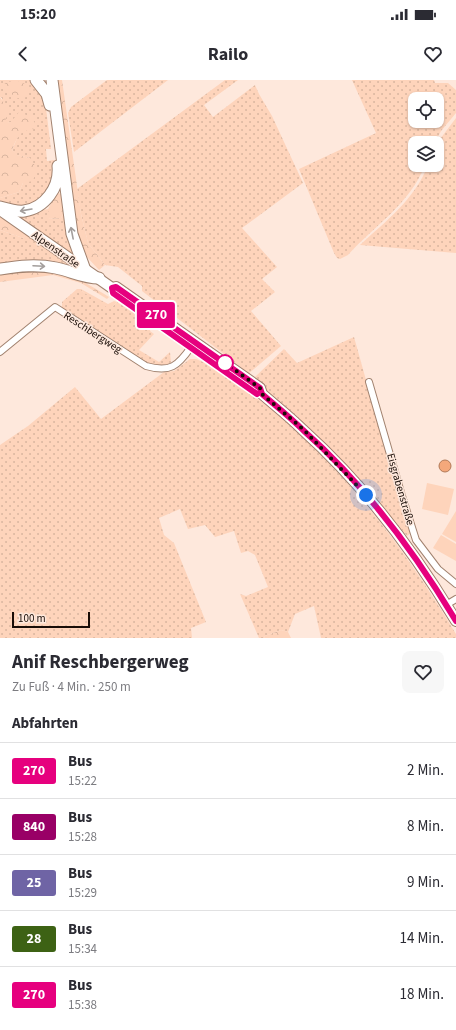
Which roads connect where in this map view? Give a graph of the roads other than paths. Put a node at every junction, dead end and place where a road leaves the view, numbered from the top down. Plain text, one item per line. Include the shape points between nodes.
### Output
1 (36, 80) edge
2 (52, 80) edge
3 (0, 207) edge
4 (0, 210) edge
5 (0, 269) edge
6 (85, 270) junction
7 (99, 278) junction
8 (112, 288) junction
9 (191, 347) junction
10 (0, 352) edge
11 (369, 382) dead end
12 (262, 394) junction
13 (456, 584) edge
14 (456, 599) edge
15 (446, 605) junction
16 (456, 621) edge

1 -> 3 highway via 43,87 50,102 58,170 56,184 49,197 38,207 23,212
6 -> 2 highway via 72,234
4 - 6 main road, Alpenstraße
5 -> 7 highway via 40,266 57,268 86,278
6 - 7 main road, Alpenstraße
7 - 8 main road, Alpenstraße
8 - 9 main road, Alpenstraße via 113,293
8 - 12 main road, Alpenstraße via 116,287 214,355 260,388
9 - 10 street, Reschbergweg via 179,364 158,369 146,366 55,307
9 - 12 main road, Alpenstraße via 257,394
11 - 13 street, Eisgrabenstraße via 416,540 438,569
12 - 15 main road, Alpenstraße via 304,430 374,505 425,572
14 - 15 street
15 - 16 main road, Alpenstraße

